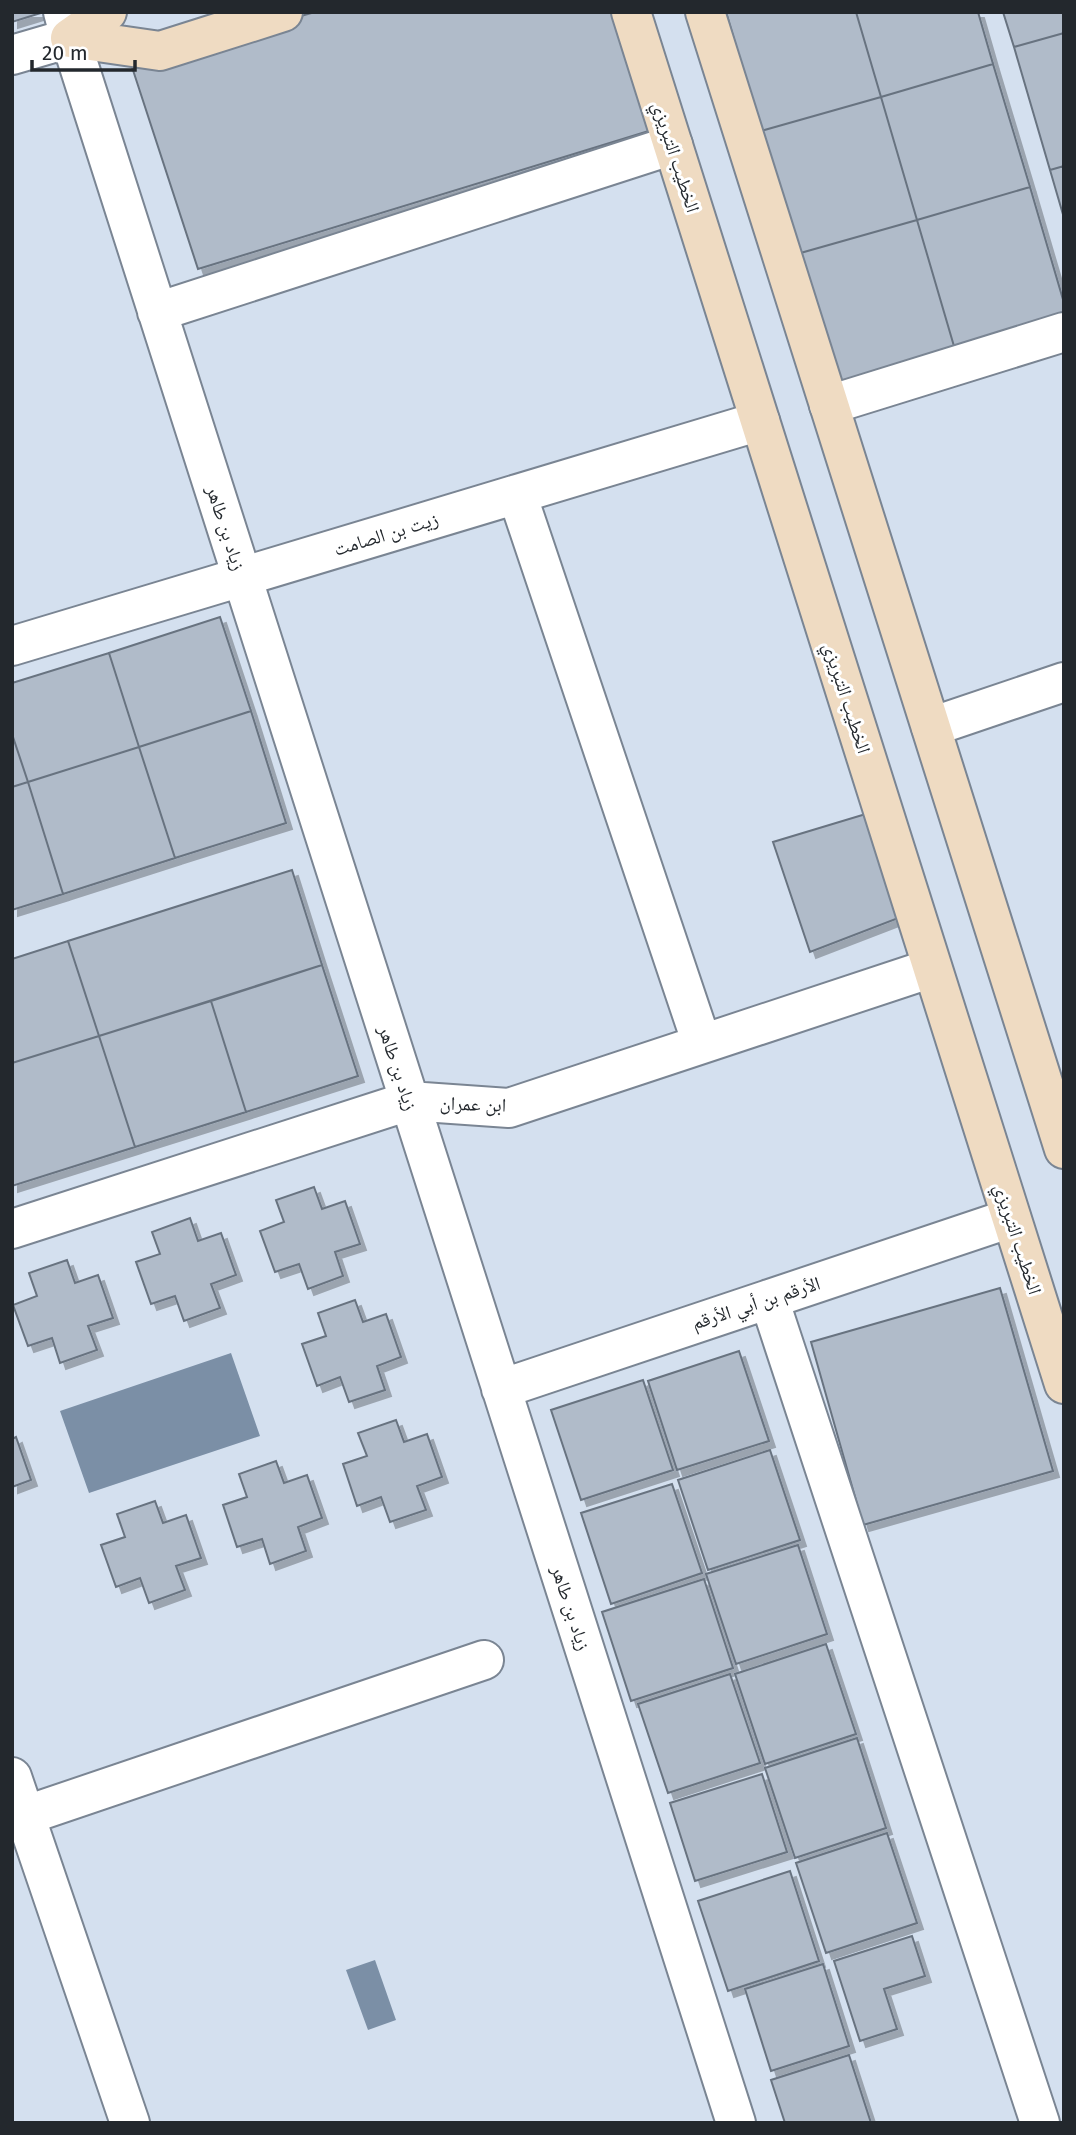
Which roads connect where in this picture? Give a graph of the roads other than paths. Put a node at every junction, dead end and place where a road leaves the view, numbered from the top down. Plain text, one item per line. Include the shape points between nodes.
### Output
1 (107, 12) edge
2 (283, 12) edge
3 (631, 12) edge
4 (705, 12) edge
5 (66, 25) edge
6 (12, 55) edge
7 (673, 145) junction
8 (157, 312) junction
9 (1064, 332) edge
10 (829, 405) junction
11 (760, 421) junction
12 (517, 494) junction
13 (242, 577) junction
14 (12, 646) edge
15 (1064, 682) edge
16 (931, 727) junction
17 (932, 968) junction
18 (702, 1044) junction
19 (409, 1101) junction
20 (1064, 1149) edge
21 (1012, 1218) junction
22 (12, 1229) edge
23 (769, 1299) junction
24 (1064, 1384) edge
25 (501, 1389) junction
26 (484, 1660) dead end
27 (12, 1777) edge
28 (19, 1818) edge
29 (130, 2123) edge
30 (736, 2123) edge
31 (1040, 2123) edge

1 - 5 street
2 - 5 street via 160,51
3 - 7 street, الخطيب التبريزي
4 - 10 street
5 - 6 street
5 - 8 street, زياد بن طاهر
7 - 8 street
7 - 11 street, الخطيب التبريزي
8 - 13 street, زياد بن طاهر
9 - 10 street
10 - 16 street
11 - 12 street, زيت بن الصامت
11 - 17 street, الخطيب التبريزي
12 - 13 street, زيت بن الصامت
12 - 18 street
13 - 14 street, زيت بن الصامت
13 - 19 street, زياد بن طاهر
15 - 16 street
16 - 20 street
17 - 18 street, ابن عمران
17 - 21 street, الخطيب التبريزي
18 - 19 street, ابن عمران via 509,1108
19 - 22 street, ابن عمران
19 - 25 street, زياد بن طاهر
21 - 23 street, الأرقم بن أبي الأرقم
21 - 24 street, الخطيب التبريزي
23 - 25 street, الأرقم بن أبي الأرقم
23 - 31 street
25 - 30 street, زياد بن طاهر
26 - 28 street
27 - 28 street
28 - 29 street

